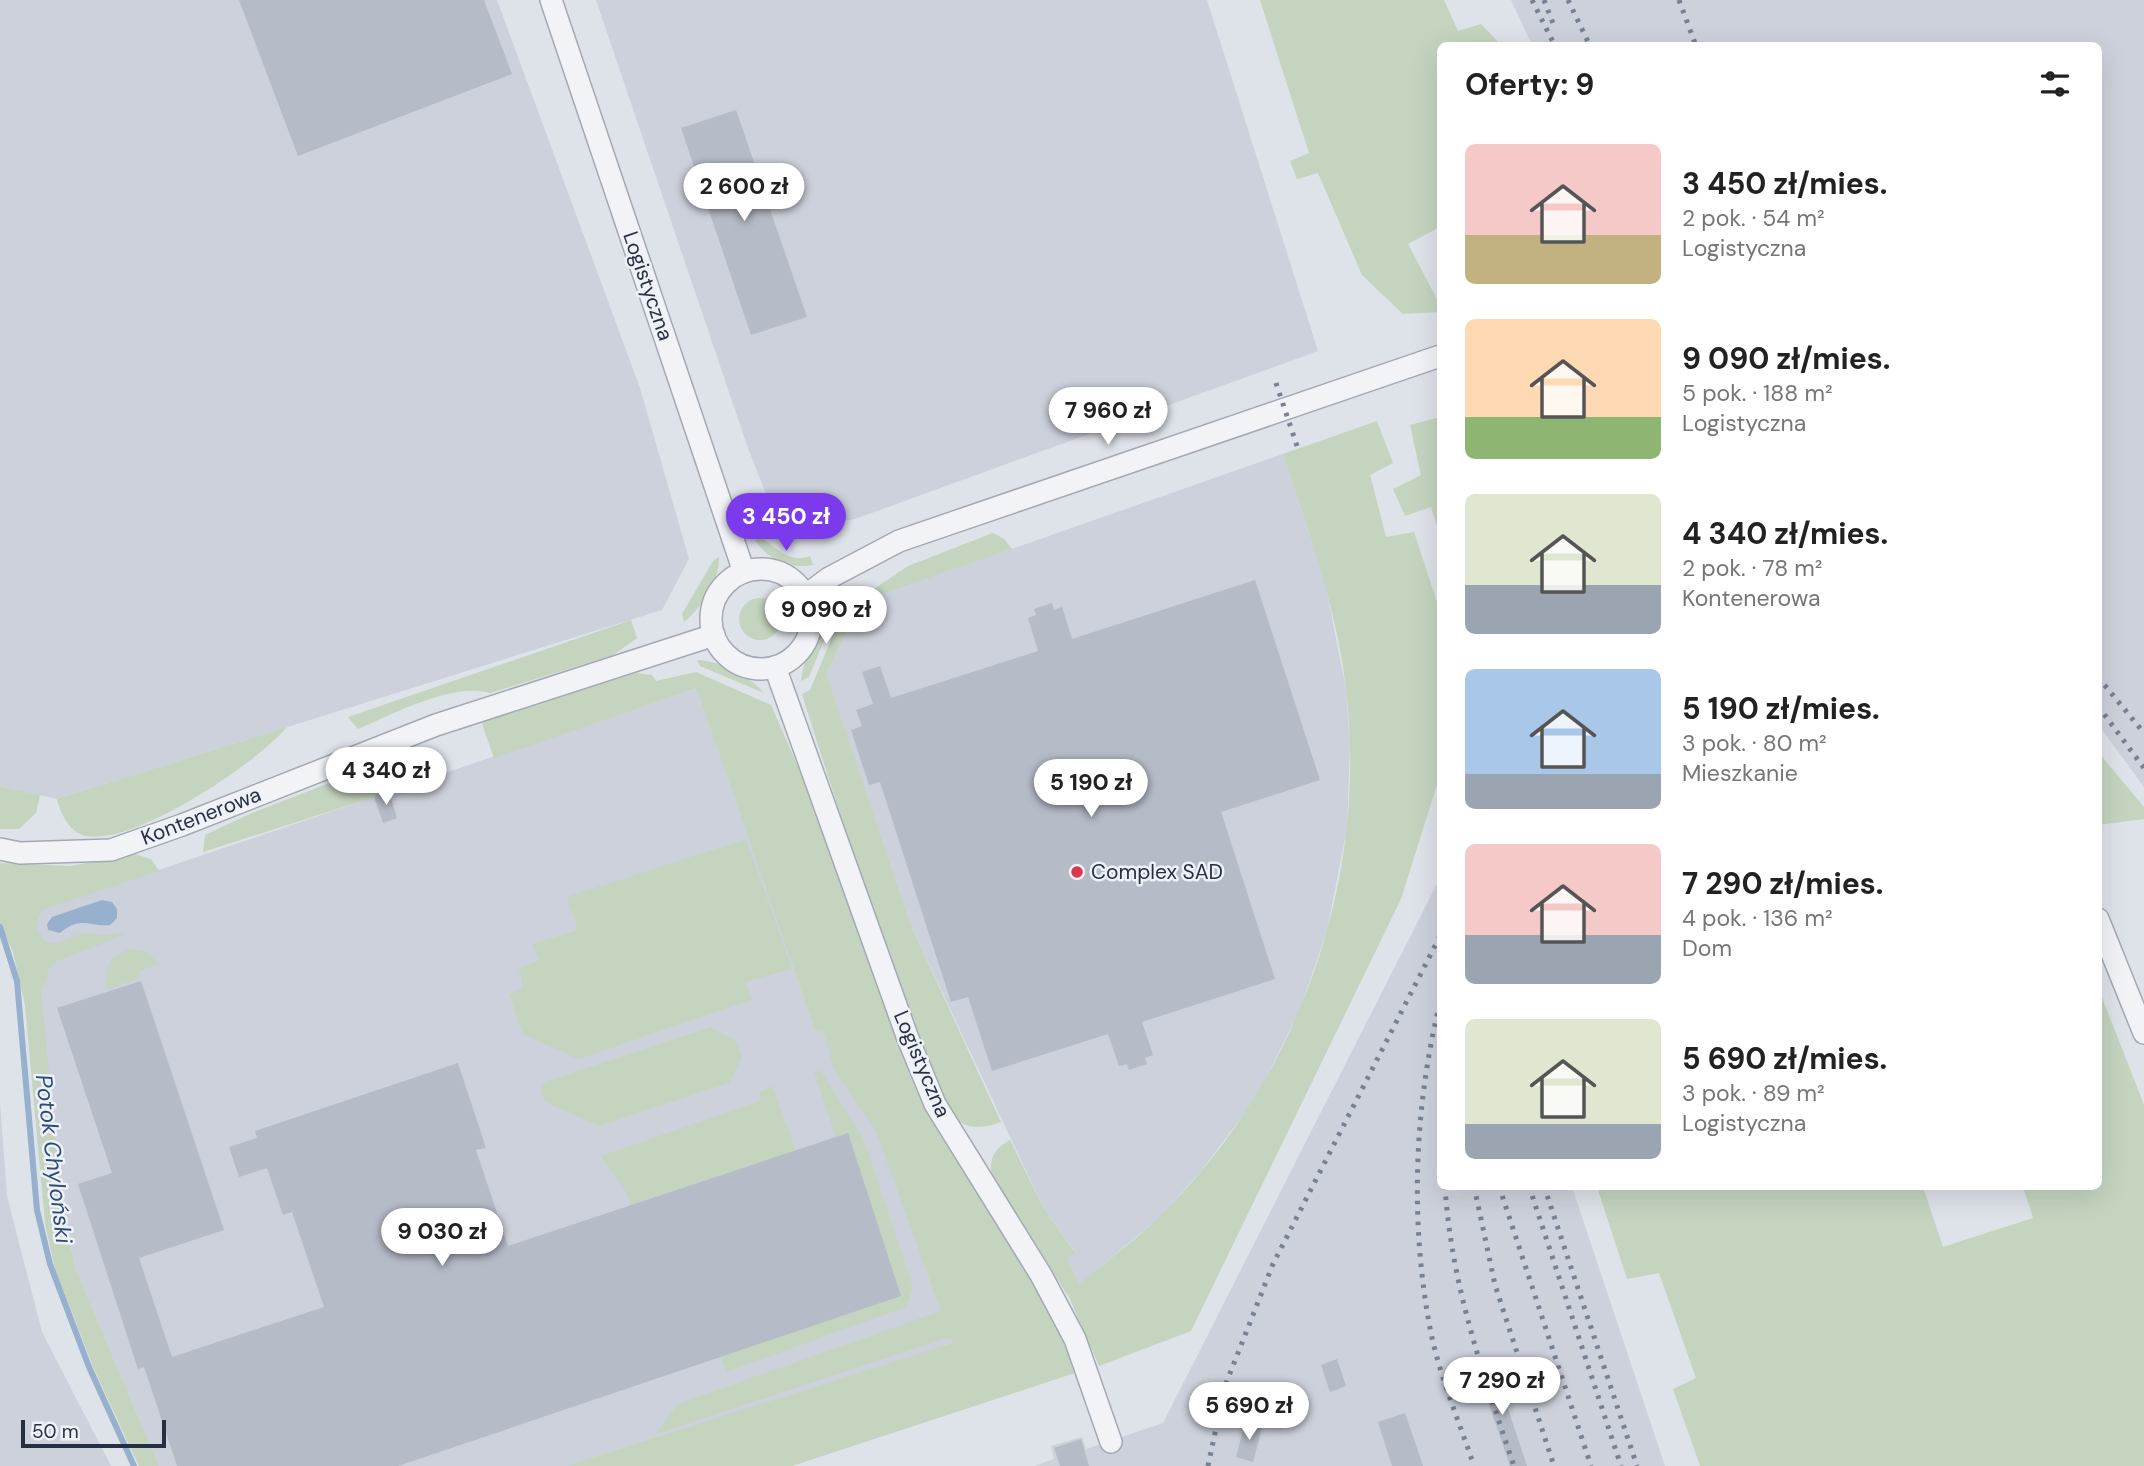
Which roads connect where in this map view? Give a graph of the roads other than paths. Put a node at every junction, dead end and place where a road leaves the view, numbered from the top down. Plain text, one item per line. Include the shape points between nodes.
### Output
1 (551, 0) edge
2 (1437, 357) edge
3 (744, 572) junction
4 (805, 596) junction
5 (714, 635) junction
6 (775, 667) junction
7 (0, 849) edge
8 (2102, 929) edge
9 (2144, 1033) edge
10 (1111, 1441) dead end

1 - 3 street, Logistyczna
2 - 4 street via 899,541
3 - 4 street via 776,571 798,585
3 - 5 street via 719,593 712,617
4 - 6 street via 810,608 809,634 795,655
5 - 6 street via 735,661
5 - 7 street, Kontenerowa via 436,725 111,850 19,853
6 - 10 street, Logistyczna via 935,1104 1041,1275 1075,1339
8 - 9 street

